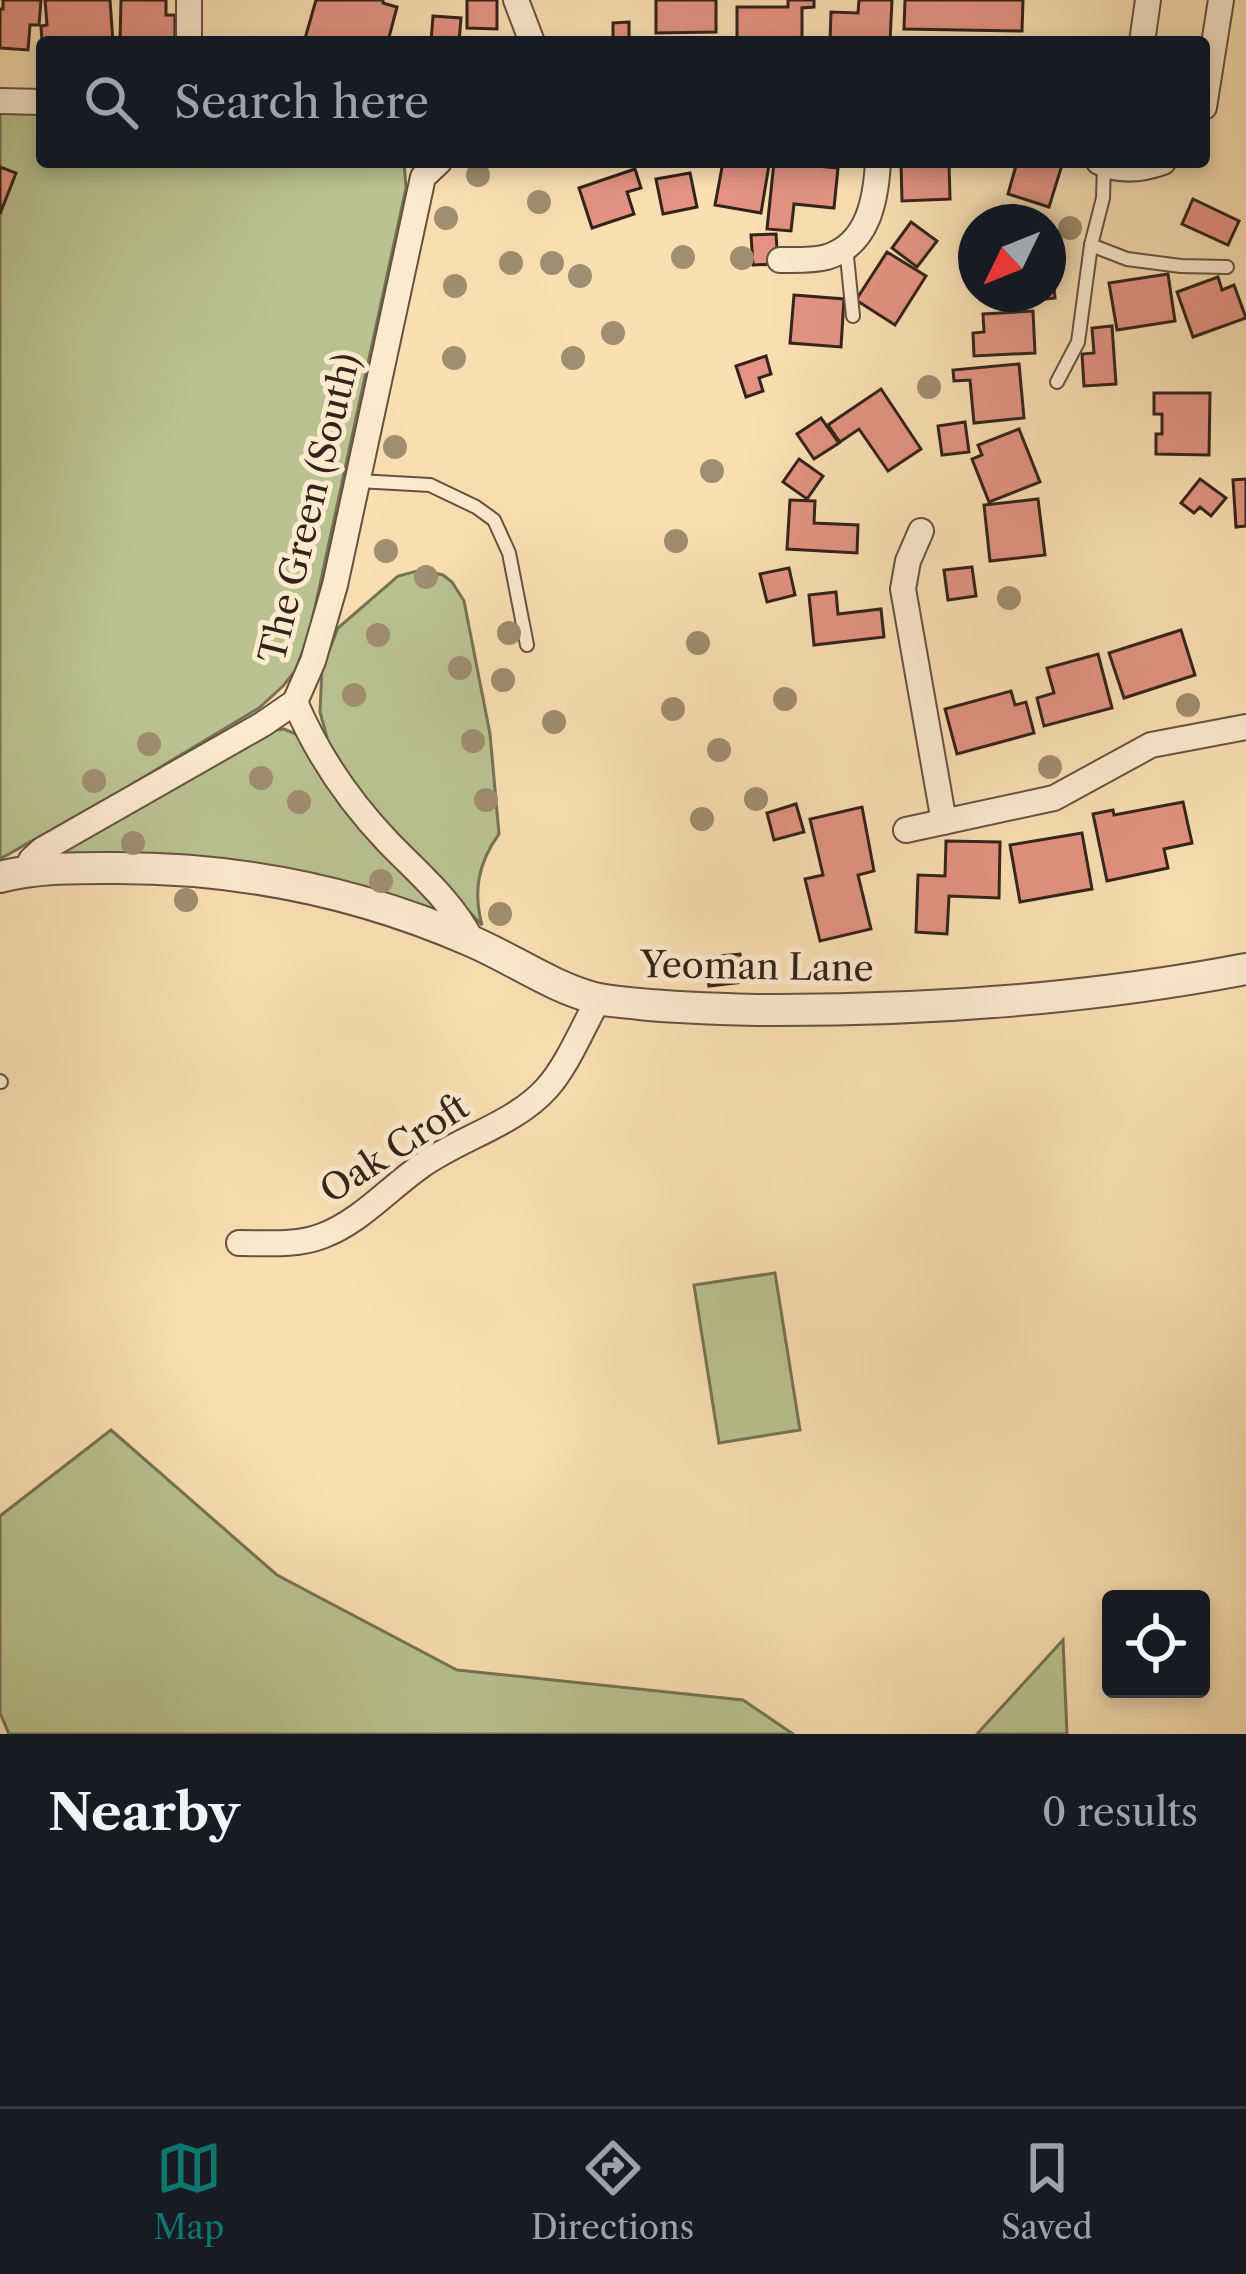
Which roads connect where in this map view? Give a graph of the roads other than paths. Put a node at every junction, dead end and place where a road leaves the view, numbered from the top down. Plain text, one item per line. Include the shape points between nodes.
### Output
1 (189, 0) edge
2 (516, 0) edge
3 (1148, 0) edge
4 (1221, 0) edge
5 (190, 36) edge
6 (530, 36) edge
7 (1143, 36) edge
8 (1210, 69) edge
9 (0, 101) edge
10 (36, 102) edge
11 (427, 168) edge
12 (878, 168) edge
13 (1102, 168) edge
14 (1091, 245) junction
15 (846, 246) junction
16 (780, 260) dead end
17 (1227, 266) dead end
18 (853, 316) dead end
19 (1058, 382) dead end
20 (357, 481) junction
21 (921, 531) dead end
22 (527, 645) dead end
23 (295, 702) junction
24 (1246, 727) edge
25 (944, 822) junction
26 (906, 830) dead end
27 (14, 873) edge
28 (472, 941) junction
29 (1246, 969) edge
30 (598, 1000) junction
31 (239, 1243) dead end

1 - 5 street
2 - 6 street
3 - 7 street
4 - 8 street
9 - 10 street
11 - 20 street, The Green (South)
12 - 15 street via 875,204
13 - 14 lane
14 - 17 lane via 1127,259
14 - 19 lane via 1078,342
15 - 16 street via 831,256
15 - 18 lane
20 - 22 lane via 430,485 494,520
20 - 23 street, The Green (South) via 325,625
21 - 25 street via 903,589
23 - 27 street
23 - 28 street, The Green (South) via 348,795 452,908
24 - 25 street via 1151,745 1054,798
25 - 26 street
27 - 28 street, Yeoman Lane via 185,869 250,877 366,902
28 - 30 street, Yeoman Lane
29 - 30 street, Yeoman Lane via 1072,995 871,1010
30 - 31 street, Oak Croft via 550,1085 525,1110 421,1166 328,1234

